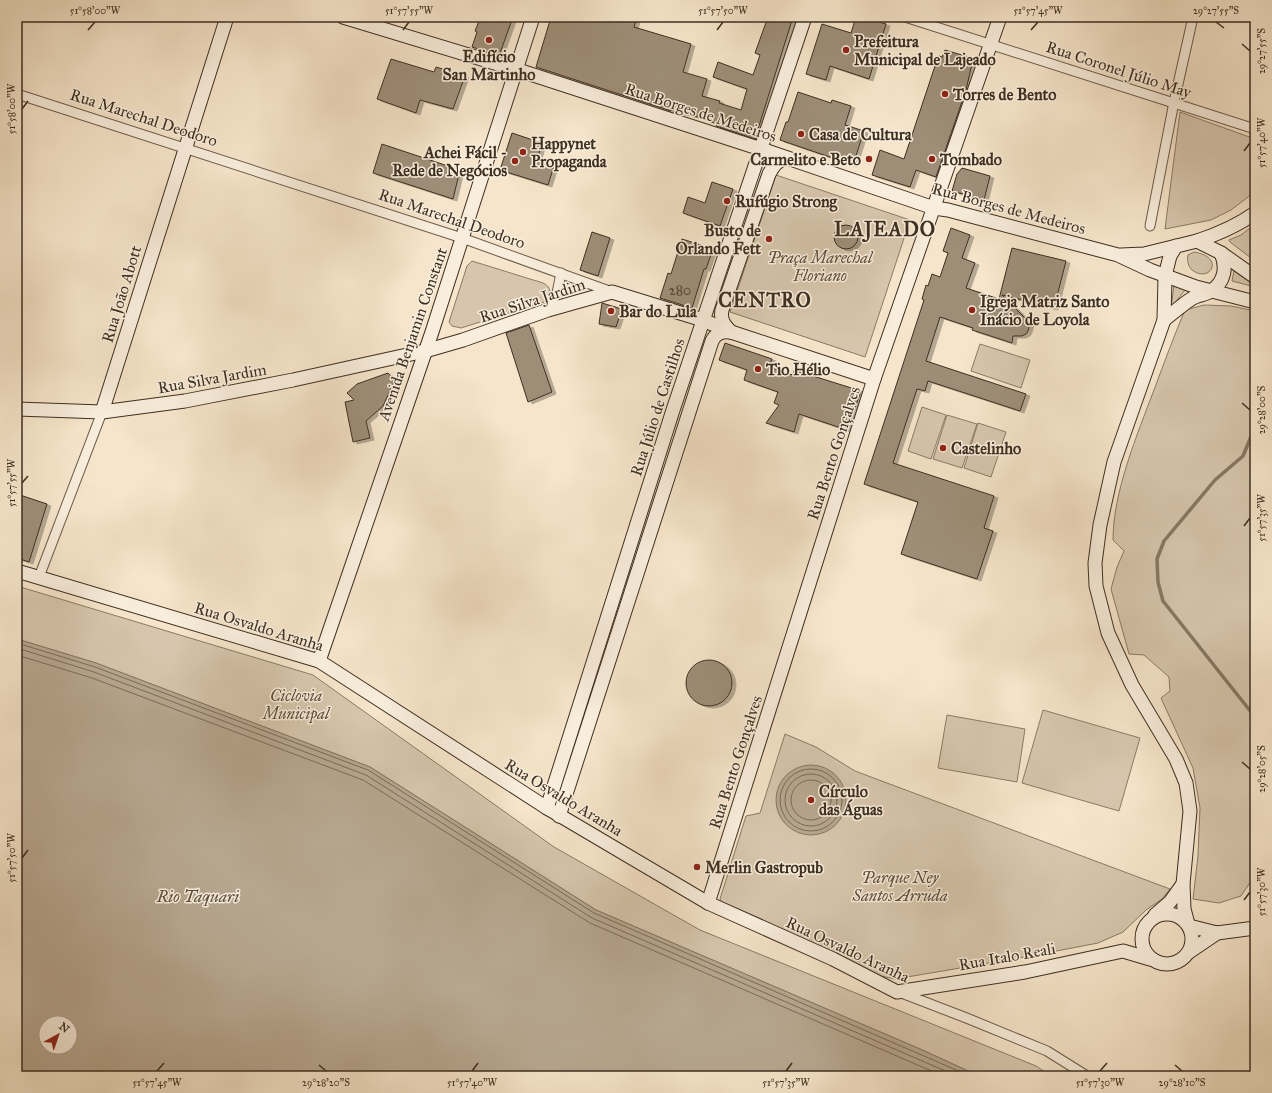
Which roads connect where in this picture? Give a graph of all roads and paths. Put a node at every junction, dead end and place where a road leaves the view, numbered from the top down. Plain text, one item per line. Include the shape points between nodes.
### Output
1 (227, 17) edge
2 (343, 17) edge
3 (533, 17) edge
4 (805, 17) edge
5 (905, 17) edge
6 (1000, 17) edge
7 (1193, 17) edge
8 (991, 44) junction
9 (516, 69) junction
10 (17, 94) edge
11 (1174, 102) junction
12 (1255, 129) edge
13 (184, 148) junction
14 (761, 149) junction
15 (786, 158) junction
16 (934, 208) junction
17 (1255, 213) edge
18 (1150, 226) dead end
19 (462, 238) junction
20 (1197, 241) junction
21 (1176, 246) junction
22 (1221, 253) junction
23 (1118, 255) junction
24 (561, 273) junction
25 (1165, 276) junction
26 (1255, 277) edge
27 (1211, 291) junction
28 (612, 292) junction
29 (1255, 293) edge
30 (1224, 295) junction
31 (1255, 302) edge
32 (548, 310) junction
33 (703, 320) junction
34 (1164, 320) junction
35 (432, 332) junction
36 (731, 332) junction
37 (463, 340) junction
38 (425, 351) junction
39 (410, 354) junction
40 (874, 379) junction
41 (17, 409) edge
42 (673, 410) junction
43 (102, 412) junction
44 (688, 414) junction
45 (637, 522) junction
46 (652, 528) junction
47 (17, 571) edge
48 (39, 577) junction
49 (319, 661) junction
50 (572, 728) junction
51 (586, 734) junction
52 (546, 808) junction
53 (559, 816) junction
54 (1183, 884) junction
55 (708, 903) junction
56 (1148, 922) junction
57 (1189, 925) junction
58 (1255, 928) edge
59 (1217, 933) junction
60 (1123, 951) junction
61 (1189, 952) junction
62 (1150, 958) junction
63 (897, 992) junction
64 (1087, 1076) edge

1 - 13 street, Rua João Abott
2 - 9 street, Rua Borges de Medeiros
3 - 9 street, Avenida Benjamin Constant
4 - 14 street, Rua Júlio de Castilhos
5 - 8 street, Rua Coronel Júlio May
6 - 8 street, Rua Bento Gonçalves
7 - 11 street
8 - 11 street, Rua Coronel Júlio May
8 - 16 street, Rua Bento Gonçalves
9 - 14 street, Rua Borges de Medeiros
9 - 19 street, Avenida Benjamin Constant
10 - 13 street, Rua Marechal Deodoro
11 - 12 street, Rua Coronel Júlio May
11 - 18 street
13 - 19 street, Rua Marechal Deodoro
13 - 43 street, Rua João Abott
14 - 15 street, Rua Borges de Medeiros
14 - 33 street, Rua Júlio de Castilhos
15 - 16 street, Rua Borges de Medeiros
15 - 36 street via 778,161 769,174 722,310 722,323
16 - 23 street, Rua Borges de Medeiros
16 - 40 street, Rua Bento Gonçalves
17 - 20 street via 1217,235
19 - 24 street, Rua Marechal Deodoro
19 - 35 street, Avenida Benjamin Constant
20 - 21 street
20 - 22 street
21 - 23 street, Rua Borges de Medeiros via 1135,255
21 - 25 street via 1170,256
22 - 26 street
22 - 27 street via 1225,268 1220,281
23 - 25 street, Rua Borges de Medeiros
24 - 28 street, Rua Marechal Deodoro
24 - 32 street via 557,293
25 - 27 street
25 - 34 street
27 - 30 street
27 - 34 street via 1191,299
28 - 32 street, Rua Silva Jardim
28 - 33 street, Rua Marechal Deodoro
29 - 30 street
30 - 31 street
32 - 37 street, Rua Silva Jardim
33 - 36 street, Rua Marechal Deodoro
33 - 42 street, Rua Júlio de Castilhos
34 - 54 street via 1114,462 1095,563 1096,586 1108,633 1132,685 1176,759 1186,783 1190,811
35 - 37 street, Rua Silva Jardim via 439,337
35 - 38 street, Avenida Benjamin Constant
35 - 39 street
36 - 40 street, Rua Marechal Deodoro
36 - 44 street, Rua Júlio de Castilhos via 724,331 714,336
37 - 38 street, Rua Silva Jardim
38 - 39 street, Rua Silva Jardim
38 - 49 street, Avenida Benjamin Constant
39 - 43 street, Rua Silva Jardim via 185,401
40 - 55 street, Rua Bento Gonçalves
41 - 43 street, Rua Silva Jardim
42 - 44 street
42 - 45 street, Rua Júlio de Castilhos
43 - 48 street, Rua João Abott
44 - 46 street, Rua Júlio de Castilhos
45 - 46 street
45 - 50 street, Rua Júlio de Castilhos
46 - 51 street, Rua Júlio de Castilhos
47 - 48 street, Rua Osvaldo Aranha
48 - 49 street, Rua Osvaldo Aranha
49 - 52 street, Rua Osvaldo Aranha
50 - 51 street
50 - 52 street, Rua Júlio de Castilhos
51 - 53 street, Rua Júlio de Castilhos
52 - 53 street, Rua Osvaldo Aranha
53 - 55 street, Rua Osvaldo Aranha
54 - 56 street via 1170,902
54 - 57 street via 1184,909
55 - 63 street, Rua Osvaldo Aranha via 833,959
56 - 57 street via 1161,914 1171,913 1181,917
56 - 60 street
56 - 62 street via 1141,935 1145,952
57 - 59 street
57 - 61 street via 1192,943
58 - 59 street
59 - 61 street
60 - 62 street, Rua Italo Reali
60 - 63 street, Rua Italo Reali via 1025,972
61 - 62 street via 1181,960 1171,964 1160,964
63 - 64 street, Rua Osvaldo Aranha via 1047,1051

